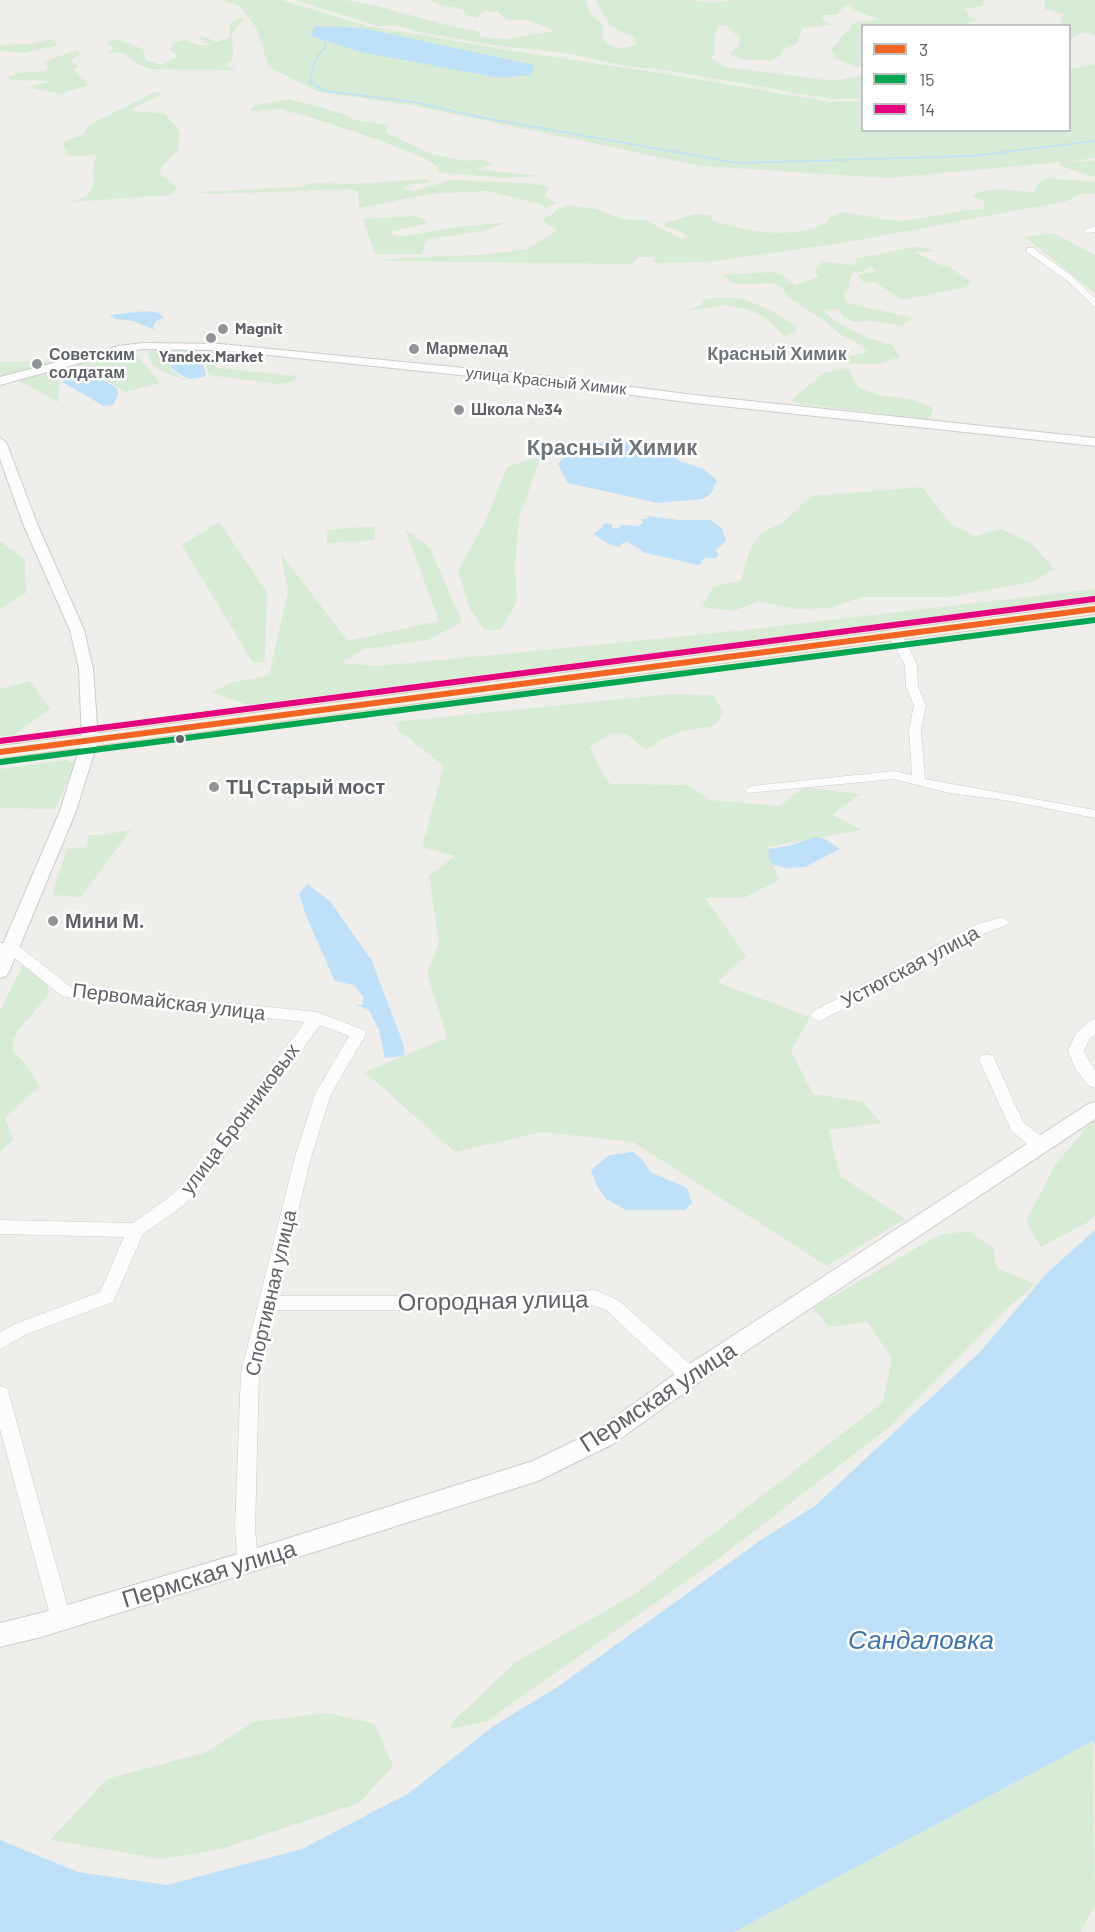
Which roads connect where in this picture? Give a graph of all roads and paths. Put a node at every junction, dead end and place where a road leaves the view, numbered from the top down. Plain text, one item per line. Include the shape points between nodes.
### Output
1 (1030, 250) dead end
2 (1095, 304) edge
3 (0, 381) edge
4 (0, 442) edge
5 (1094, 444) edge
6 (1095, 609) edge
7 (893, 633) junction
8 (90, 740) junction
9 (0, 752) edge
10 (919, 781) junction
11 (752, 790) dead end
12 (1095, 814) edge
13 (1002, 922) dead end
14 (6, 948) edge
15 (0, 972) edge
16 (819, 1015) dead end
17 (317, 1018) junction
18 (1095, 1025) edge
19 (358, 1037) joint
20 (987, 1060) dead end
21 (1095, 1082) edge
22 (1095, 1109) edge
23 (1040, 1145) junction
24 (0, 1227) edge
25 (136, 1230) junction
26 (268, 1303) junction
27 (0, 1341) edge
28 (690, 1376) junction
29 (0, 1394) edge
30 (248, 1562) junction
31 (61, 1619) junction
32 (0, 1635) edge

1 - 2 street via 1068,277
3 - 5 street, улица Красный Химик via 119,349 219,347 546,380
4 - 8 street via 31,526 77,630 86,669
6 - 7 main road
7 - 8 main road
7 - 10 street via 911,665 912,687 920,705 915,730
8 - 9 main road
8 - 14 street via 68,811
10 - 11 street via 886,775
10 - 12 street
13 - 16 street, Устюгская улица via 980,929
14 - 15 street
14 - 17 street, Первомайская улица via 67,992
17 - 19 street, Первомайская улица via 354,1031
17 - 25 street, улица Бронниковых via 196,1180 178,1200
18 - 21 street via 1082,1037 1076,1051
19 - 26 street, Спортивная улица via 324,1094 303,1157
20 - 23 street via 1017,1126
22 - 23 street, Пермская улица
23 - 28 street, Пермская улица
24 - 25 street
25 - 27 street via 107,1297 21,1329
26 - 28 street, Огородная улица via 502,1303 595,1297 612,1305
26 - 30 street, Спортивная улица via 250,1372 245,1529
28 - 30 street, Пермская улица via 605,1437 538,1470
29 - 31 street
30 - 31 street, Пермская улица
31 - 32 street, Пермская улица

